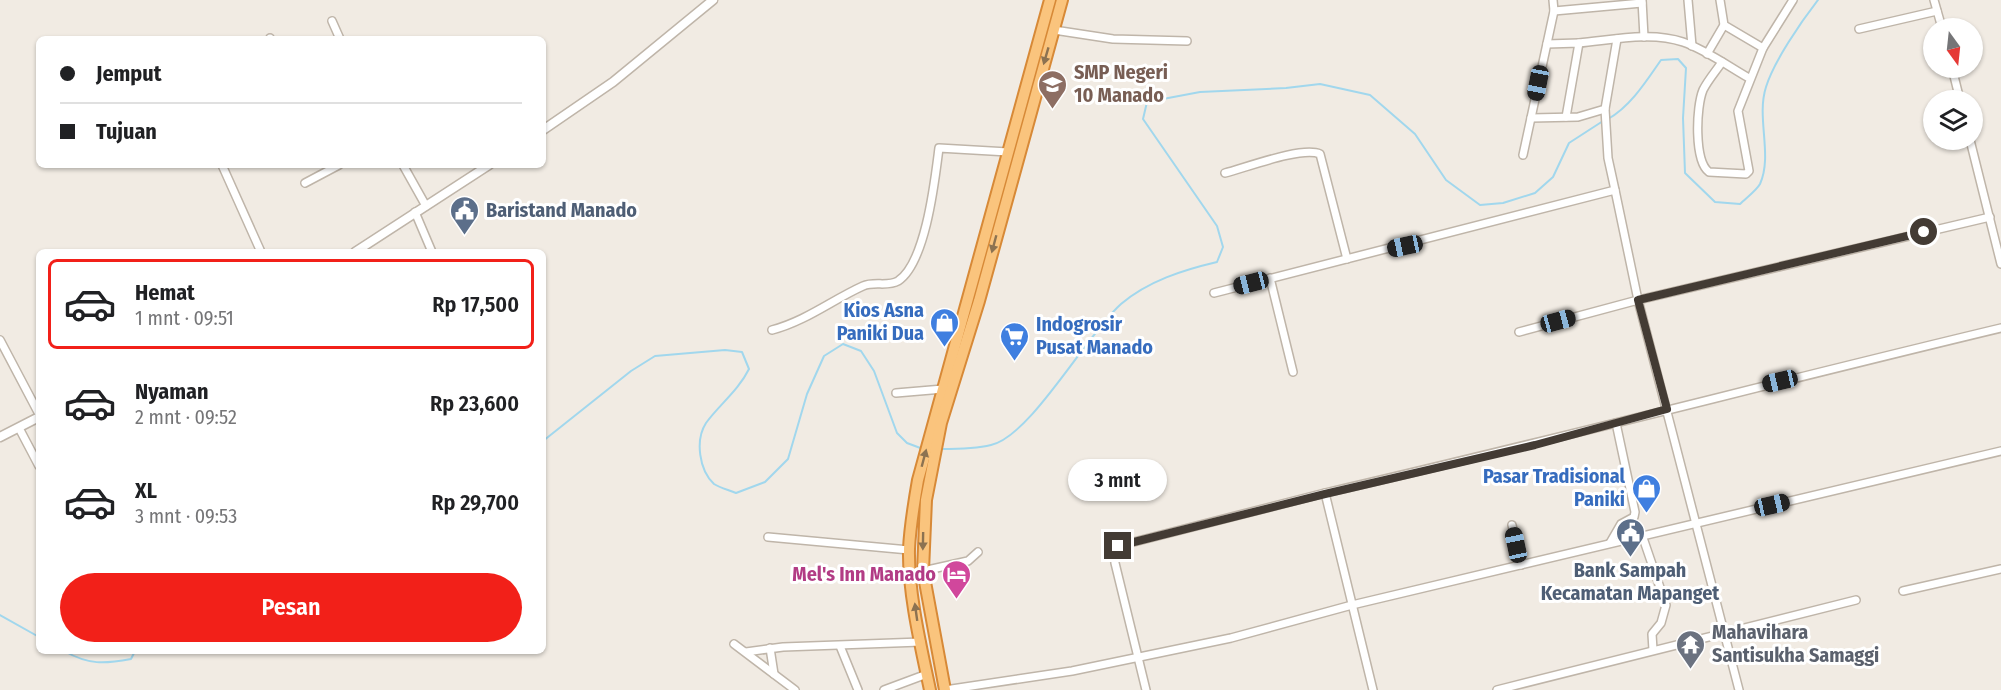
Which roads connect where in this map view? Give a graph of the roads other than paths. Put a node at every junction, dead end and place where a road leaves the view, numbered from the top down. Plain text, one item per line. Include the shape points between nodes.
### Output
1 (714, 0) edge
2 (1050, 0) edge
3 (1062, 0) edge
4 (1553, 0) edge
5 (1688, 0) edge
6 (1720, 0) edge
7 (1793, 0) edge
8 (1934, 0) edge
9 (1642, 2) edge
10 (1554, 11) junction
11 (1938, 11) junction
12 (1940, 18) edge
13 (332, 21) dead end
14 (1724, 25) junction
15 (1859, 29) dead end
16 (1054, 30) junction
17 (339, 36) edge
18 (1644, 37) junction
19 (1617, 39) junction
20 (1187, 40) dead end
21 (1580, 43) junction
22 (1547, 44) junction
23 (1692, 46) junction
24 (1763, 48) junction
25 (1707, 54) junction
26 (1722, 62) junction
27 (1749, 78) junction
28 (1605, 109) junction
29 (1566, 117) junction
30 (1531, 118) junction
31 (546, 128) edge
32 (1973, 150) edge
33 (1008, 152) junction
34 (1523, 155) dead end
35 (223, 168) edge
36 (333, 168) edge
37 (405, 168) edge
38 (484, 168) edge
39 (1225, 173) dead end
40 (305, 183) dead end
41 (1615, 190) junction
42 (426, 206) junction
43 (415, 212) junction
44 (1990, 217) junction
45 (260, 249) edge
46 (360, 249) edge
47 (431, 249) edge
48 (1347, 259) junction
49 (2001, 264) edge
50 (1270, 278) junction
51 (1214, 293) dead end
52 (973, 299) junction
53 (1638, 300) junction
54 (2001, 328) edge
55 (772, 330) dead end
56 (1519, 332) dead end
57 (0, 339) edge
58 (1293, 372) dead end
59 (943, 389) junction
60 (896, 393) dead end
61 (1667, 409) junction
62 (36, 410) edge
63 (36, 418) edge
64 (1616, 423) junction
65 (19, 428) junction
66 (0, 437) edge
67 (934, 437) junction
68 (2001, 451) edge
69 (36, 460) edge
70 (1325, 494) junction
71 (1694, 523) junction
72 (1512, 525) dead end
73 (1642, 535) junction
74 (768, 537) dead end
75 (1610, 543) junction
76 (909, 550) junction
77 (978, 552) dead end
78 (1521, 565) junction
79 (2001, 568) edge
80 (923, 571) junction
81 (1903, 591) dead end
82 (1856, 600) dead end
83 (1352, 605) junction
84 (1725, 633) junction
85 (921, 642) junction
86 (734, 644) dead end
87 (840, 646) junction
88 (770, 648) junction
89 (1653, 650) junction
90 (746, 652) junction
91 (1138, 656) junction
92 (774, 674) junction
93 (927, 674) junction
94 (1511, 688) edge
95 (795, 690) edge
96 (858, 690) edge
97 (885, 690) edge
98 (930, 690) edge
99 (945, 690) edge
100 (1146, 690) edge
101 (1373, 690) edge
102 (1497, 690) edge
103 (1739, 690) edge

1 - 31 street via 613,82
2 - 33 highway
3 - 16 highway
4 - 10 street
5 - 23 street
6 - 14 street
7 - 24 street
8 - 11 street
9 - 10 street
9 - 18 street
10 - 22 street
11 - 12 street
11 - 15 street
13 - 17 street
14 - 24 street
14 - 25 street
16 - 20 street via 1113,39
16 -> 52 highway
18 - 19 street
18 - 23 street
19 - 21 street
19 - 28 street
21 - 22 street
21 - 29 street
22 - 30 street
23 - 25 street
24 - 27 street
25 - 26 street
26 - 27 street
26 - 27 street via 1704,88 1700,106 1699,150 1709,172 1736,175 1749,171 1738,111
28 - 29 street
28 - 41 street via 1608,158
29 - 30 street
30 - 34 street
32 - 44 street
33 - 52 highway
33 - 55 street via 939,148 932,201 915,258 906,274 891,284 862,286 804,319
35 - 45 street
36 - 40 street
37 - 42 street
38 - 42 street
39 - 48 street via 1300,153 1320,154
41 - 48 street
41 - 53 street
42 - 43 street
43 - 46 street
43 - 47 street
44 - 49 street
44 - 53 street
48 - 50 street
50 - 51 street
50 - 58 street
52 - 59 highway
52 - 67 highway
53 - 56 street
53 - 61 street
54 - 61 street
57 - 62 street
59 - 60 street
59 - 67 highway
61 - 64 street
61 - 71 street
63 - 65 street
64 - 70 street
64 - 75 street via 1635,515 1621,524
65 - 66 street
65 - 69 street
76 -> 67 highway via 918,480
67 -> 80 highway via 923,532
68 - 71 street
70 - 83 street
70 - 91 street via 1118,546 1114,550 1115,563
71 - 73 street
71 - 84 street
72 - 78 street
73 - 75 street
73 - 89 street via 1666,605 1661,623 1652,634
74 - 76 street
75 - 78 street
85 -> 76 highway
77 - 80 street via 968,561
78 - 83 street
79 - 81 street
80 - 99 highway
82 - 84 street
83 - 91 street via 1231,638
83 - 101 street
84 - 89 street
84 - 103 street
85 - 87 street
85 - 93 highway
86 - 90 street
87 - 88 street
87 - 96 street
88 - 90 street
88 - 92 street
89 - 94 street
90 - 92 street
91 - 99 street
91 - 100 street
92 - 95 street
93 - 97 street
93 - 98 highway
94 - 102 street

